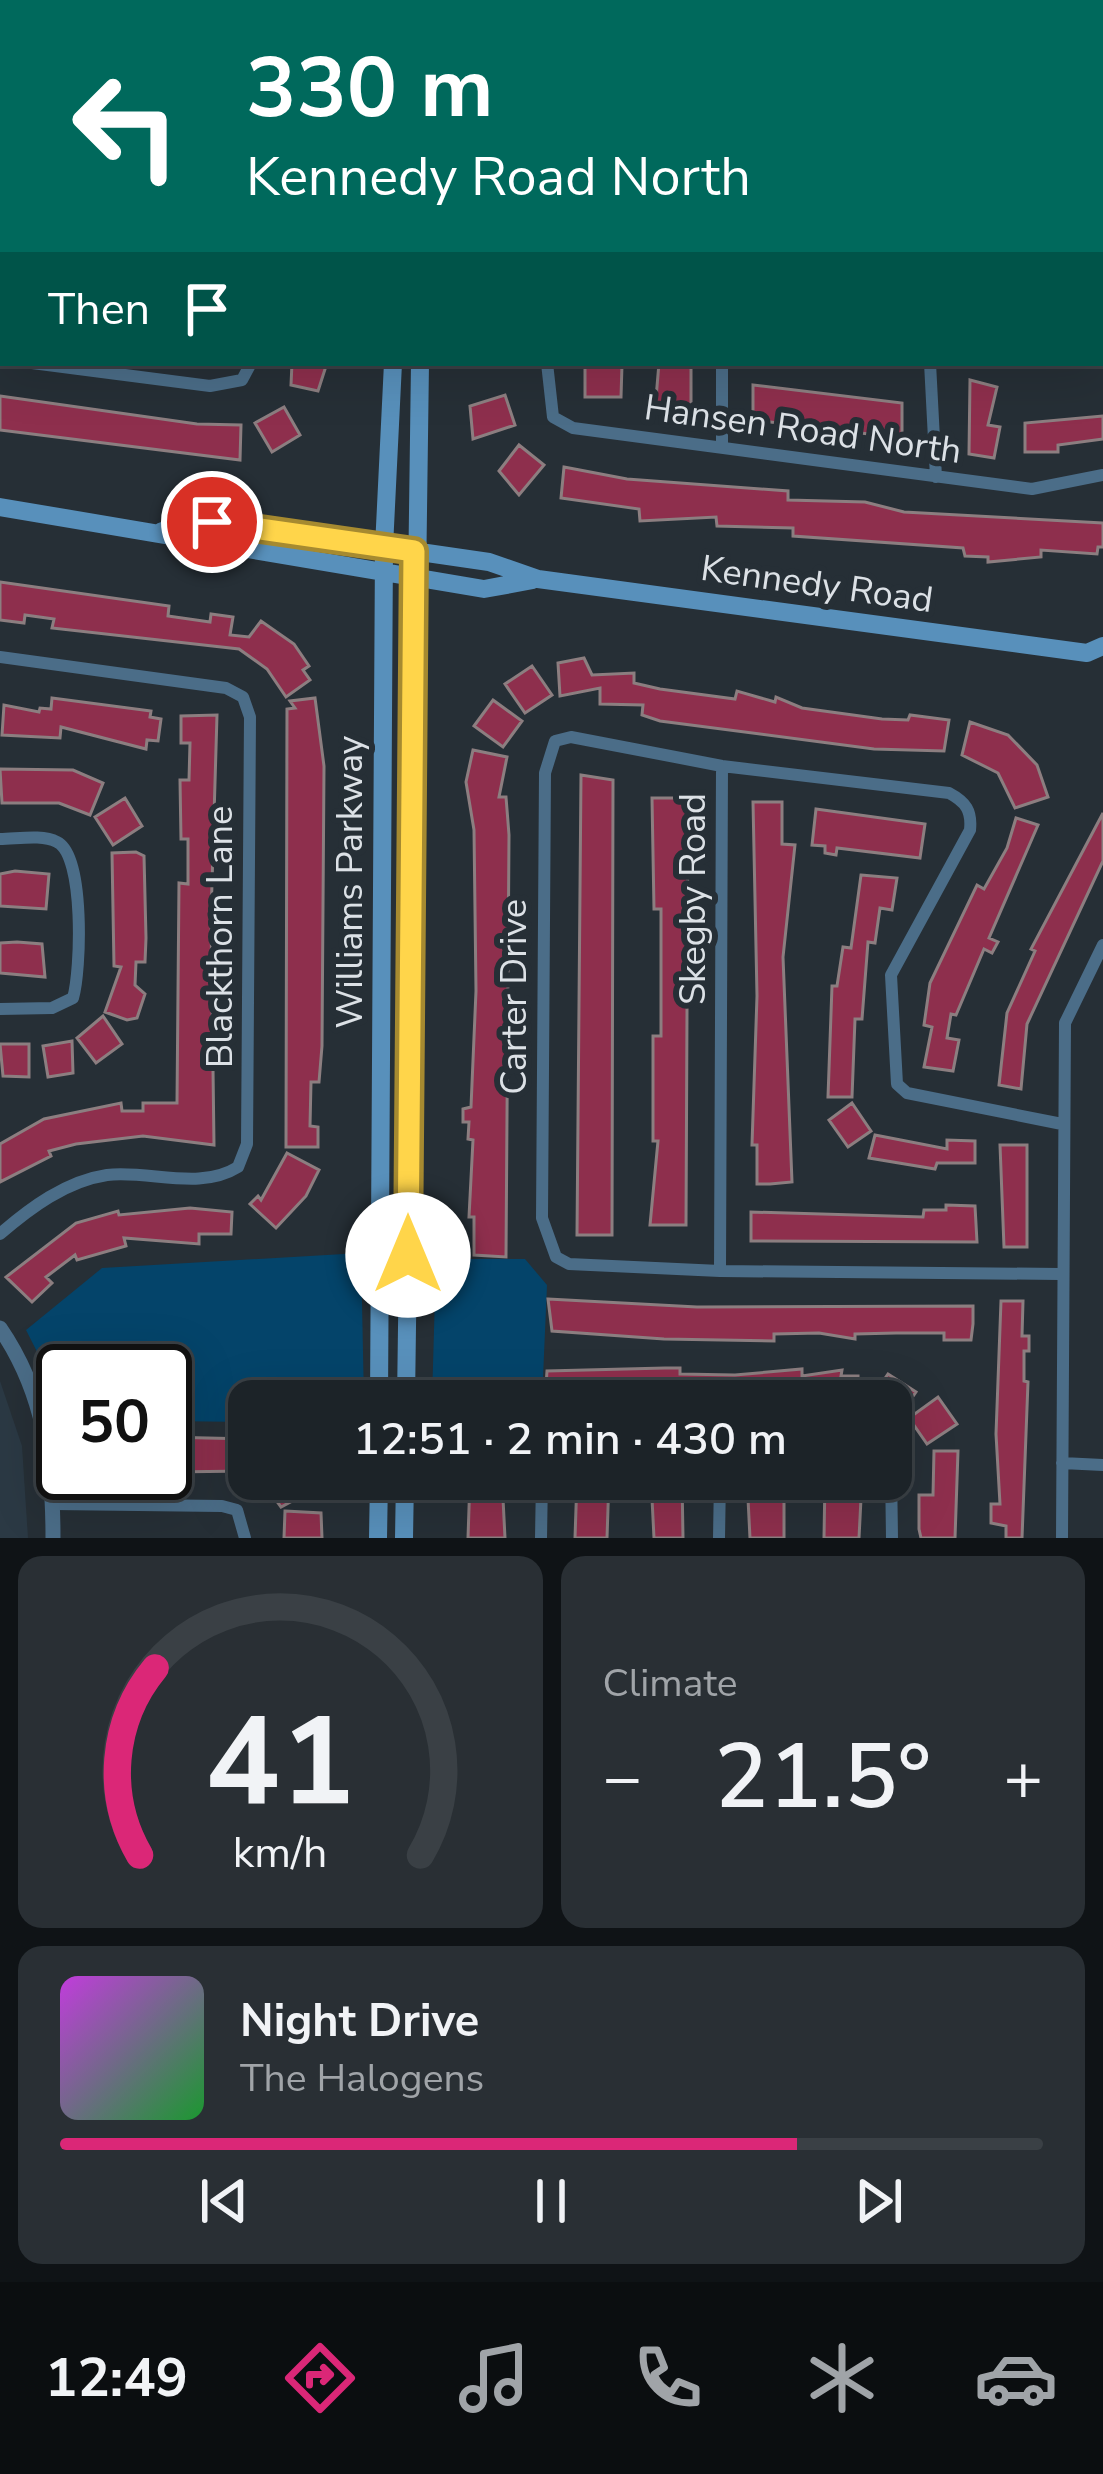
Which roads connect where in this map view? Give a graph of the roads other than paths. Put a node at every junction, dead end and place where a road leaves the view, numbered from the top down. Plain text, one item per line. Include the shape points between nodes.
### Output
1 (55, 366) edge
2 (249, 366) edge
3 (393, 366) edge
4 (420, 366) edge
5 (547, 366) edge
6 (722, 366) edge
7 (930, 366) edge
8 (722, 447) junction
9 (1103, 475) edge
10 (936, 477) junction
11 (0, 507) edge
12 (162, 532) junction
13 (384, 547) junction
14 (414, 551) junction
15 (384, 573) junction
16 (414, 578) junction
17 (538, 579) junction
18 (1095, 650) edge
19 (0, 657) edge
20 (1103, 669) edge
21 (722, 766) junction
22 (0, 839) edge
23 (1103, 945) edge
24 (0, 1009) edge
25 (1062, 1124) junction
26 (0, 1234) edge
27 (721, 1271) junction
28 (1060, 1274) junction
29 (0, 1328) edge
30 (379, 1380) edge
31 (406, 1380) edge
32 (1062, 1463) junction
33 (1103, 1465) edge
34 (379, 1500) edge
35 (405, 1500) edge
36 (542, 1500) edge
37 (720, 1500) edge
38 (891, 1500) edge
39 (53, 1504) junction
40 (52, 1538) edge
41 (244, 1538) edge
42 (378, 1538) edge
43 (404, 1538) edge
44 (542, 1538) edge
45 (719, 1538) edge
46 (892, 1538) edge
47 (1062, 1538) edge

1 - 2 street via 210,386 242,380
3 - 13 main road, Williams Parkway
4 - 14 main road, Williams Parkway
5 - 8 street, Hansen Road North via 559,425
6 - 8 street
7 - 10 street
8 - 10 street, Hansen Road North
9 - 10 street, Hansen Road North via 1032,489
11 - 12 main road
12 - 13 main road via 212,522
12 - 15 main road
13 - 14 main road
13 - 15 main road, Williams Parkway
14 - 16 main road, Williams Parkway
14 - 17 main road
15 - 16 main road
15 - 30 main road, Williams Parkway
16 - 17 main road via 484,589
16 - 31 main road, Williams Parkway
17 - 18 main road, Kennedy Road
18 - 20 main road, Kennedy Road
19 - 26 street, Blackthorn Lane via 236,691 247,706 250,741 248,1144 238,1167 217,1178 109,1175 34,1205
21 - 25 street, Skegby Road via 963,801 970,830 891,975 897,1084 907,1093
21 - 27 street, Skegby Road
21 - 27 street, Carter Drive via 571,737 555,741 547,755 542,1195 548,1243 569,1264
22 - 24 street via 51,839 69,852 78,972 73,998 61,1007
23 - 25 street via 1066,1023
25 - 28 street
27 - 28 street
28 - 32 street
29 - 39 street via 44,1426
32 - 33 street
32 - 47 street
34 - 42 main road
35 - 43 main road
36 - 44 street
37 - 45 street
38 - 46 street
39 - 40 street
39 - 41 street via 222,1506 237,1510

